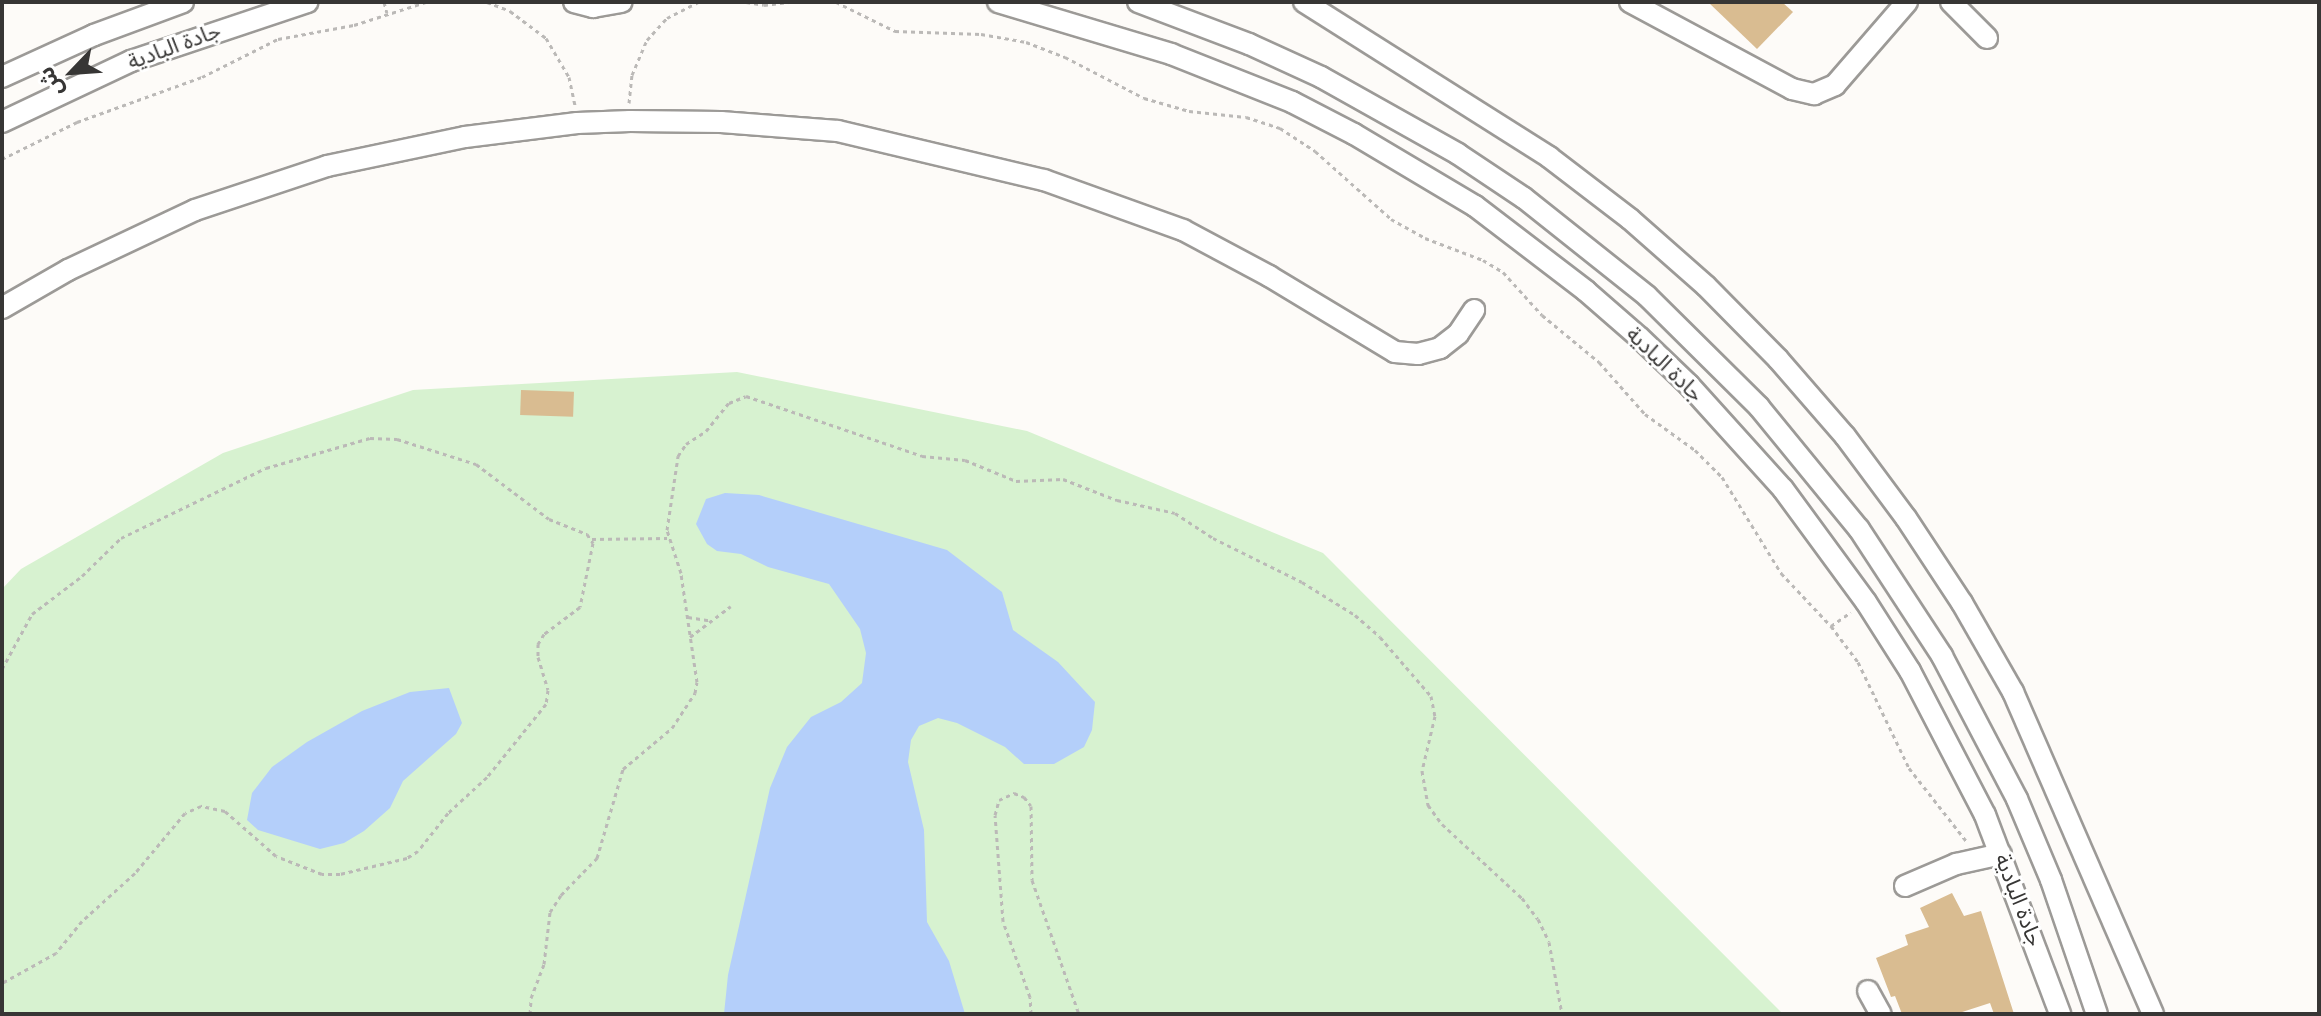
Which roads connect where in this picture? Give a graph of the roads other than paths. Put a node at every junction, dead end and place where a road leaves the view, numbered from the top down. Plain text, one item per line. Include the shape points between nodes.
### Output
1 (183, 2) edge
2 (307, 2) edge
3 (574, 2) edge
4 (622, 2) edge
5 (998, 2) edge
6 (1138, 2) edge
7 (1304, 2) edge
8 (1630, 2) edge
9 (1907, 2) edge
10 (1951, 2) edge
11 (164, 6) edge
12 (1987, 38) dead end
13 (2, 77) edge
14 (2, 122) edge
15 (2, 308) edge
16 (1474, 310) dead end
17 (2001, 854) junction
18 (1905, 886) dead end
19 (1868, 991) dead end
20 (1881, 1014) edge
21 (2060, 1014) edge
22 (2097, 1014) edge
23 (2153, 1014) edge

1 - 11 street, جادة البادية
2 - 14 street, جادة البادية via 131,61
3 - 4 street via 593,7
5 - 17 street, جادة البادية via 1171,54 1292,102 1475,206 1586,291 1689,385 1783,489 1866,602 1950,741
6 - 22 street, جادة البادية via 1321,77 1458,154 1611,265 1705,350 1859,529 1942,656 2017,799
7 - 23 street via 1549,157 1630,219 1747,328 1845,436 1962,603 2013,692
8 - 9 street via 1792,89 1814,94 1835,85
10 - 12 street
11 - 13 street, جادة البادية
15 - 16 street via 130,238 260,186 396,149 577,123 630,121 838,131 1044,180 1183,230 1395,352 1418,354 1440,348 1458,334
17 - 18 street
17 - 21 street, جادة البادية
19 - 20 street

